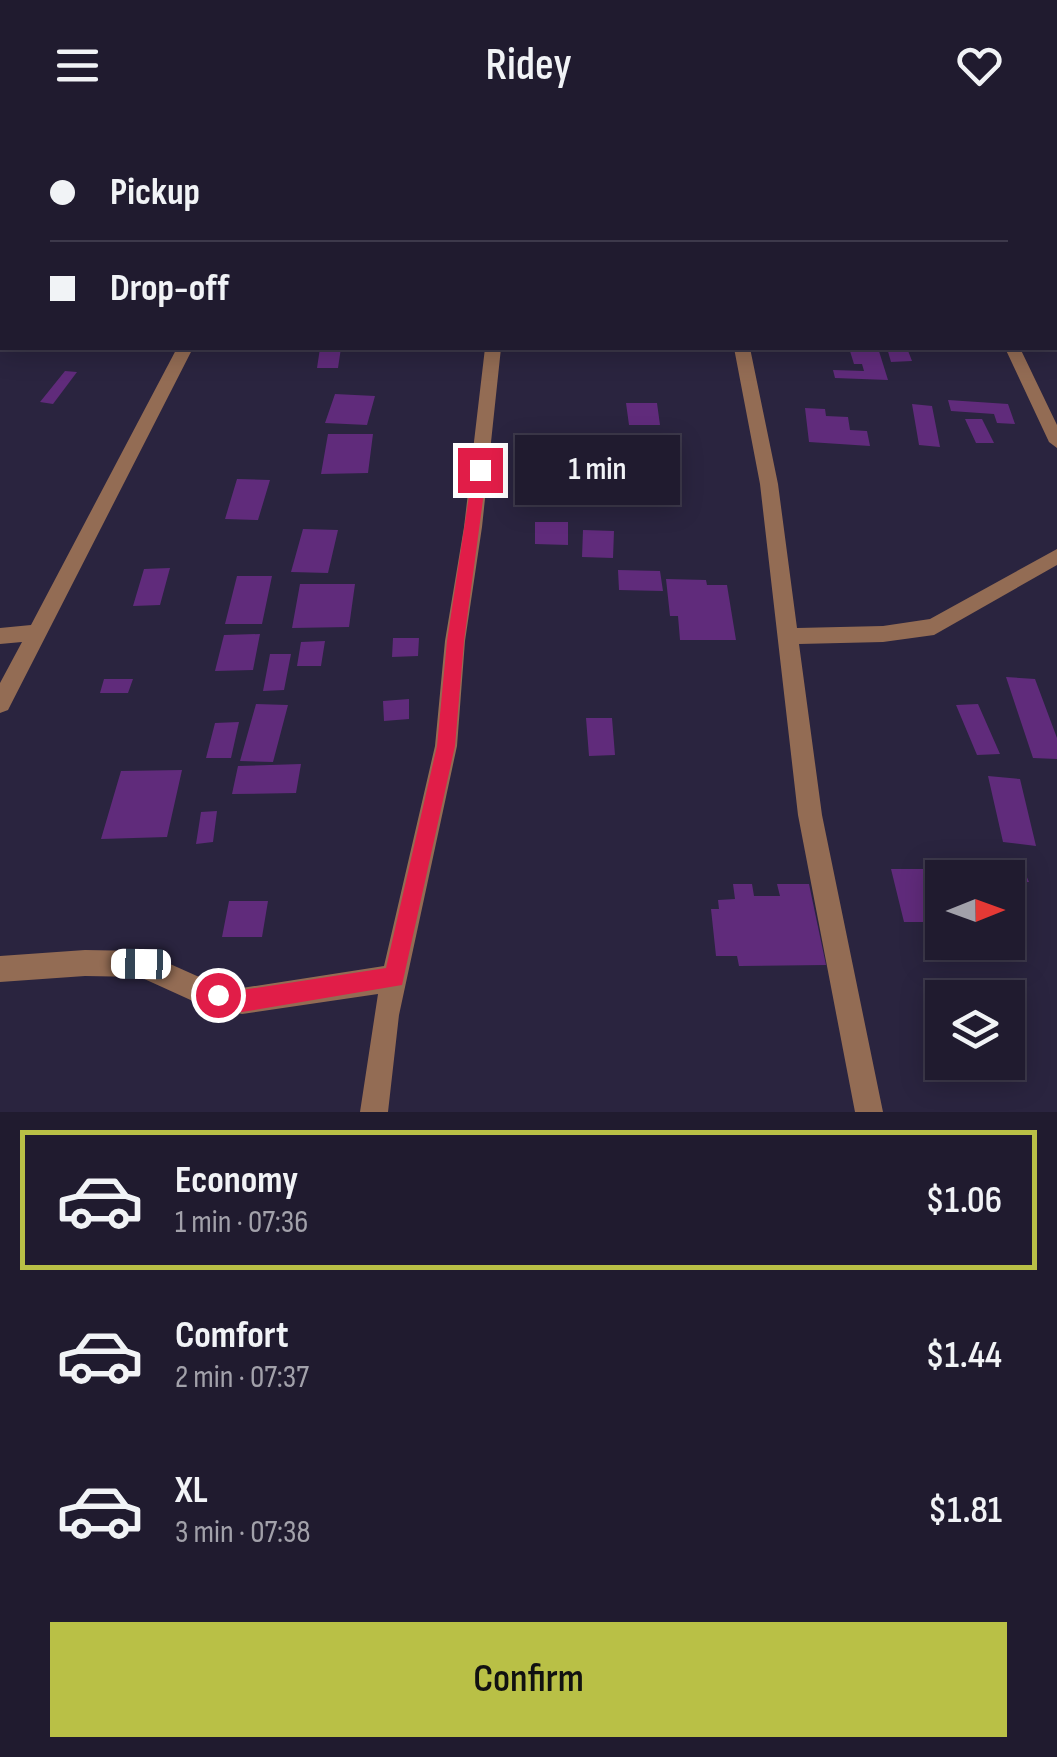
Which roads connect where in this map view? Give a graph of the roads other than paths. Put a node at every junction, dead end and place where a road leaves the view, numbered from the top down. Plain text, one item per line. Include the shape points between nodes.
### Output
1 (184, 350) edge
2 (493, 350) edge
3 (742, 350) edge
4 (1013, 350) edge
5 (1052, 417) edge
6 (1057, 442) edge
7 (1057, 556) edge
8 (37, 633) junction
9 (0, 636) edge
10 (788, 636) junction
11 (0, 704) edge
12 (0, 969) edge
13 (394, 978) junction
14 (374, 1112) edge
15 (869, 1112) edge

1 - 8 street
2 - 13 street via 446,746
3 - 10 street via 769,484
4 - 5 street
5 - 6 street
7 - 10 street via 934,627
8 - 9 street
8 - 11 street
10 - 15 street via 810,815
12 - 13 street via 141,964 195,990 242,1001
13 - 14 street

